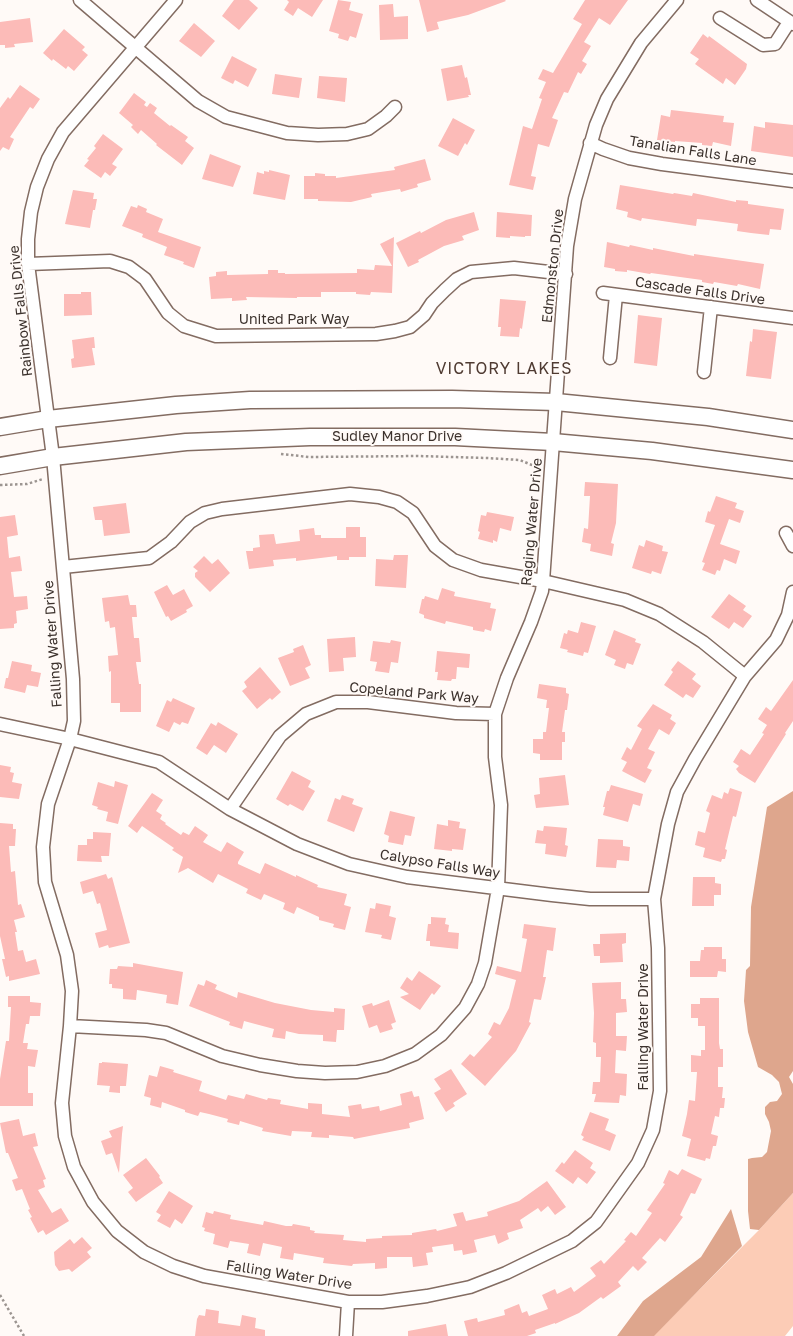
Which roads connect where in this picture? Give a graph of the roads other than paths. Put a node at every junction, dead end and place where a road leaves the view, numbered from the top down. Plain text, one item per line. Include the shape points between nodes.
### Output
1 (80, 0) edge
2 (176, 0) edge
3 (677, 0) edge
4 (757, 0) edge
5 (720, 18) dead end
6 (791, 23) edge
7 (136, 48) junction
8 (395, 107) dead end
9 (590, 143) junction
10 (793, 181) edge
11 (28, 264) junction
12 (566, 274) junction
13 (603, 293) dead end
14 (616, 295) junction
15 (711, 308) junction
16 (793, 318) edge
17 (610, 358) dead end
18 (704, 372) dead end
19 (556, 402) junction
20 (48, 419) junction
21 (0, 427) edge
22 (793, 430) edge
23 (553, 442) junction
24 (52, 457) junction
25 (0, 466) edge
26 (793, 470) edge
27 (786, 533) dead end
28 (793, 546) edge
29 (63, 567) junction
30 (543, 581) junction
31 (793, 592) edge
32 (745, 676) junction
33 (495, 714) junction
34 (0, 724) edge
35 (70, 739) junction
36 (230, 809) junction
37 (498, 888) junction
38 (654, 899) junction
39 (70, 1026) junction
40 (348, 1302) junction
41 (346, 1336) edge

1 - 7 street
2 - 7 street, Rainbow Falls Drive
3 - 9 street, Edmonston Drive via 641,43 607,99
4 - 6 street
5 - 6 street via 763,45 775,44
7 - 8 street via 198,101 226,117 258,127 287,133 347,134 368,128
7 - 11 street, Rainbow Falls Drive via 63,132 48,159 31,212
9 - 10 street, Tanalian Falls Lane via 628,158
9 - 12 street, Edmonston Drive via 575,199
11 - 12 street, United Park Way via 110,261 129,267 145,279 168,313 184,326 216,336 386,333 410,327 457,279 471,272 514,268
11 - 20 street, Rainbow Falls Drive
12 - 19 street, Edmonston Drive
13 - 14 street, Cascade Falls Drive
14 - 15 street, Cascade Falls Drive
14 - 17 street
15 - 16 street, Cascade Falls Drive
15 - 18 street
19 - 20 main road via 452,398 250,400
19 - 22 main road
19 - 23 street, Edmonston Drive
20 - 21 main road
20 - 24 street, Rainbow Falls Drive
23 - 24 main road, Sudley Manor Drive via 455,437 310,437 186,442
23 - 26 main road, Sudley Manor Drive via 652,451
23 - 30 street, Raging Water Drive
24 - 25 main road, Sudley Manor Drive
24 - 29 street, Falling Water Drive
27 - 28 street
29 - 30 street via 149,558 190,522 204,513 222,508 350,494 398,502 413,512 435,546 453,560 481,570
29 - 35 street, Falling Water Drive via 73,679 74,720
30 - 32 street via 625,600 659,614 703,642
30 - 33 street, Raging Water Drive via 531,622 506,678
31 - 32 street, Falling Water Drive via 788,614 776,640
32 - 38 street, Falling Water Drive via 677,792
33 - 36 street, Copeland Park Way via 336,702 306,714 280,736
33 - 37 street, Raging Water Drive via 495,757 501,805
34 - 35 street, Calypso Falls Way
35 - 36 street, Calypso Falls Way via 159,762
35 - 39 street, Falling Water Drive via 48,804 43,847 45,882 67,955 72,991
36 - 37 street, Calypso Falls Way via 297,844 349,864 407,877
37 - 38 street, Calypso Falls Way via 590,899
37 - 39 street, Raging Water Drive via 485,963 478,984 464,1008 441,1035 415,1054 385,1066 357,1072 296,1071 222,1056 166,1033
38 - 40 street, Falling Water Drive via 660,1092 653,1130 638,1163 596,1222 572,1241 470,1287 382,1302
39 - 40 street, Falling Water Drive via 62,1103 65,1136 74,1166 88,1193 117,1231 144,1252 204,1276
40 - 41 street

